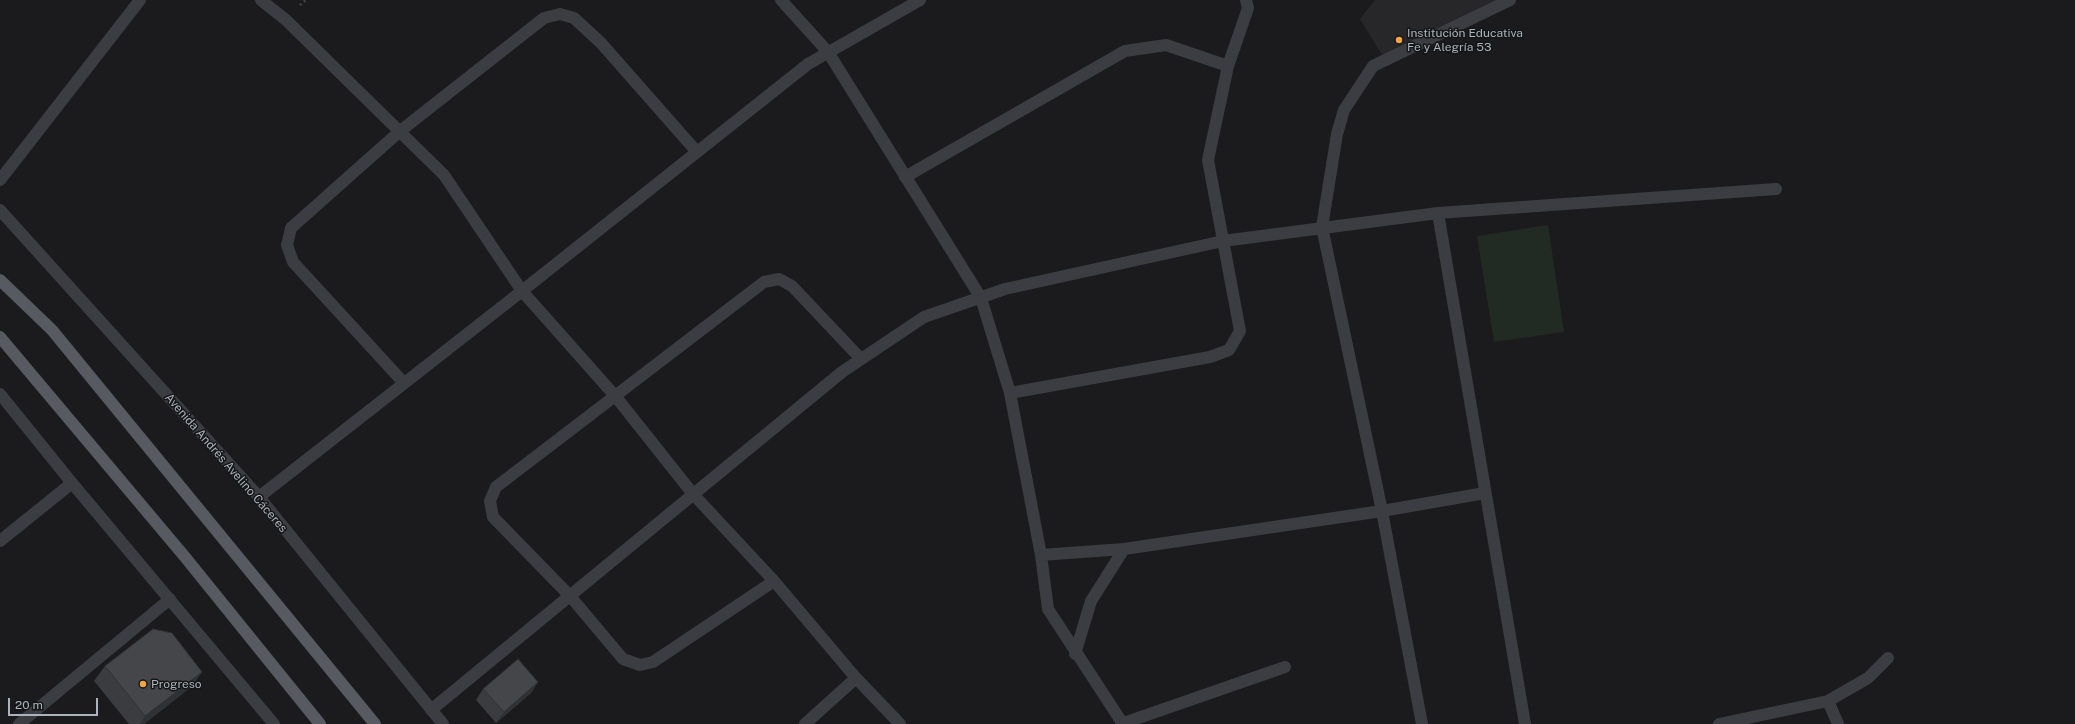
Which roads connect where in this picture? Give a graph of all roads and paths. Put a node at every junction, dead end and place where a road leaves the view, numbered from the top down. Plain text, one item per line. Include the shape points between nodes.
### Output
1 (140, 0) edge
2 (261, 0) edge
3 (781, 0) edge
4 (920, 0) edge
5 (1246, 0) edge
6 (1510, 0) edge
7 (828, 52) junction
8 (1228, 66) junction
9 (399, 132) junction
10 (697, 152) junction
11 (905, 177) junction
12 (0, 180) edge
13 (1776, 189) dead end
14 (0, 210) edge
15 (1438, 213) junction
16 (1322, 227) junction
17 (1223, 241) junction
18 (0, 280) edge
19 (522, 291) junction
20 (981, 298) junction
21 (0, 337) edge
22 (861, 359) junction
23 (404, 384) junction
24 (1010, 393) junction
25 (0, 394) edge
26 (616, 397) junction
27 (72, 483) junction
28 (1485, 493) junction
29 (693, 494) junction
30 (259, 497) junction
31 (1382, 512) junction
32 (0, 542) edge
33 (1124, 549) junction
34 (1041, 555) junction
35 (774, 581) junction
36 (570, 596) junction
37 (170, 599) junction
38 (1075, 654) junction
39 (1888, 658) dead end
40 (1285, 668) dead end
41 (856, 678) junction
42 (1828, 701) junction
43 (431, 710) junction
44 (19, 724) edge
45 (274, 724) edge
46 (320, 724) edge
47 (375, 724) edge
48 (443, 724) edge
49 (805, 724) edge
50 (900, 724) edge
51 (1122, 724) edge
52 (1422, 724) edge
53 (1525, 724) edge
54 (1719, 724) edge
55 (1838, 724) edge

1 - 12 street
2 - 9 street via 286,20
3 - 7 street
4 - 7 street
5 - 8 street via 1248,8
6 - 16 street via 1373,66 1342,116
7 - 10 street via 808,64
7 - 11 street
8 - 11 street via 1166,45 1126,51
8 - 17 street via 1208,160
9 - 10 street via 544,18 560,14 574,18 601,43
9 - 19 street via 444,175
9 - 23 street via 291,228 287,245 293,262
10 - 19 street
11 - 20 street
13 - 15 street
14 - 30 street, Avenida Andrés Avelino Cáceres
15 - 16 street
15 - 28 street
16 - 17 street
16 - 31 street
17 - 20 street via 1005,289
17 - 24 street via 1240,331 1229,350 1210,356
18 - 47 main road via 52,330
19 - 23 street
19 - 26 street
20 - 22 street via 924,317
20 - 24 street
21 - 46 main road via 186,557
22 - 26 street via 792,286 779,279 764,282
22 - 29 street
23 - 30 street
24 - 34 street
25 - 27 street
26 - 29 street
26 - 36 street via 496,487 490,502 493,517
27 - 32 street
27 - 37 street
28 - 31 street
28 - 53 street
29 - 35 street
29 - 36 street
30 - 43 street, Avenida Andrés Avelino Cáceres
31 - 33 street
31 - 52 street
33 - 34 street
33 - 38 street via 1091,601
34 - 38 street via 1048,609
35 - 36 street via 653,662 640,665 623,659
35 - 41 street
36 - 43 street
37 - 44 street
37 - 45 street
38 - 51 street
39 - 42 street via 1868,678
40 - 51 street
41 - 49 street
41 - 50 street
42 - 54 street
42 - 55 street
43 - 48 street, Avenida Andrés Avelino Cáceres

